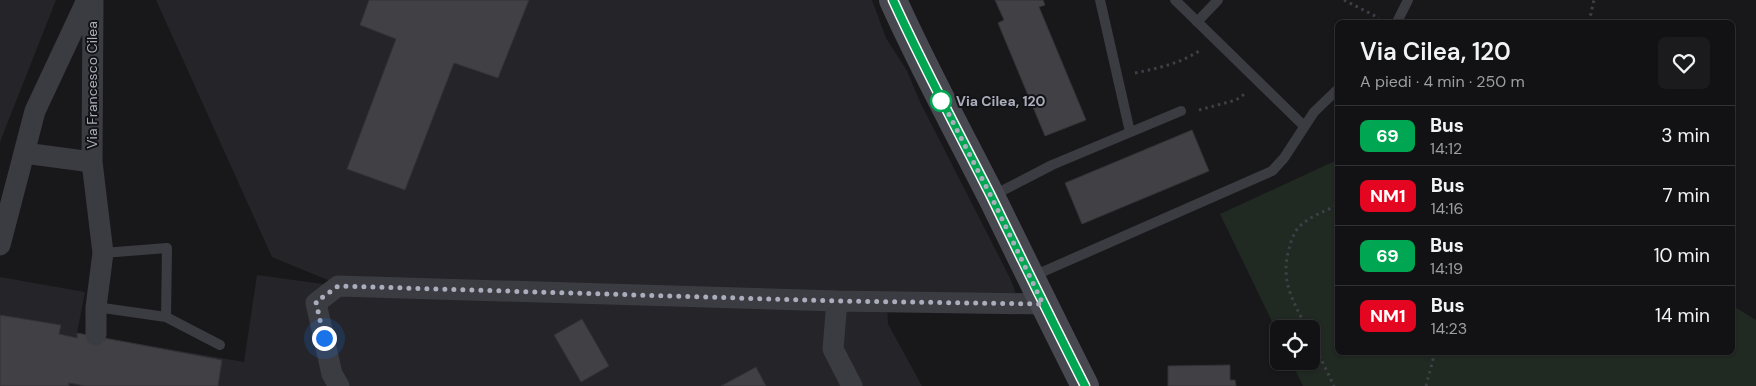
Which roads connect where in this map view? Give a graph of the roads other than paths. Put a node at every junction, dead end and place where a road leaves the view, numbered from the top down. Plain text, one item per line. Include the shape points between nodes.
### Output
1 (87, 0) edge
2 (93, 0) edge
3 (892, 0) edge
4 (1100, 0) edge
5 (1174, 0) edge
6 (1218, 0) edge
7 (1408, 0) edge
8 (1398, 20) edge
9 (1197, 22) junction
10 (1335, 92) edge
11 (1181, 111) road end
12 (1304, 126) junction
13 (1130, 132) junction
14 (24, 153) junction
15 (92, 162) junction
16 (991, 196) junction
17 (0, 245) edge
18 (103, 253) junction
19 (1030, 278) junction
20 (837, 301) junction
21 (1043, 304) junction
22 (96, 307) junction
23 (166, 317) junction
24 (96, 335) dead end
25 (220, 345) dead end
26 (339, 386) edge
27 (852, 386) edge
28 (1085, 386) edge

1 - 14 street, Via Francesco Cilea via 35,110
2 - 15 street, Via Francesco Cilea
3 - 16 street
4 - 13 lane
5 - 9 lane
6 - 9 lane
7 - 8 lane
9 - 12 lane
10 - 12 lane
11 - 13 lane
12 - 19 lane via 1272,171
13 - 16 lane via 1052,165
14 - 15 street, Via Francesco Cilea
14 - 17 street, Via Francesco Cilea
15 - 18 street
16 - 19 street
18 - 22 street
18 - 23 lane via 167,248
19 - 21 street
20 - 21 street
20 - 26 street via 338,286 316,302 332,374
20 - 27 street via 833,349
21 - 28 street
22 - 23 lane
22 - 24 street
23 - 25 lane

